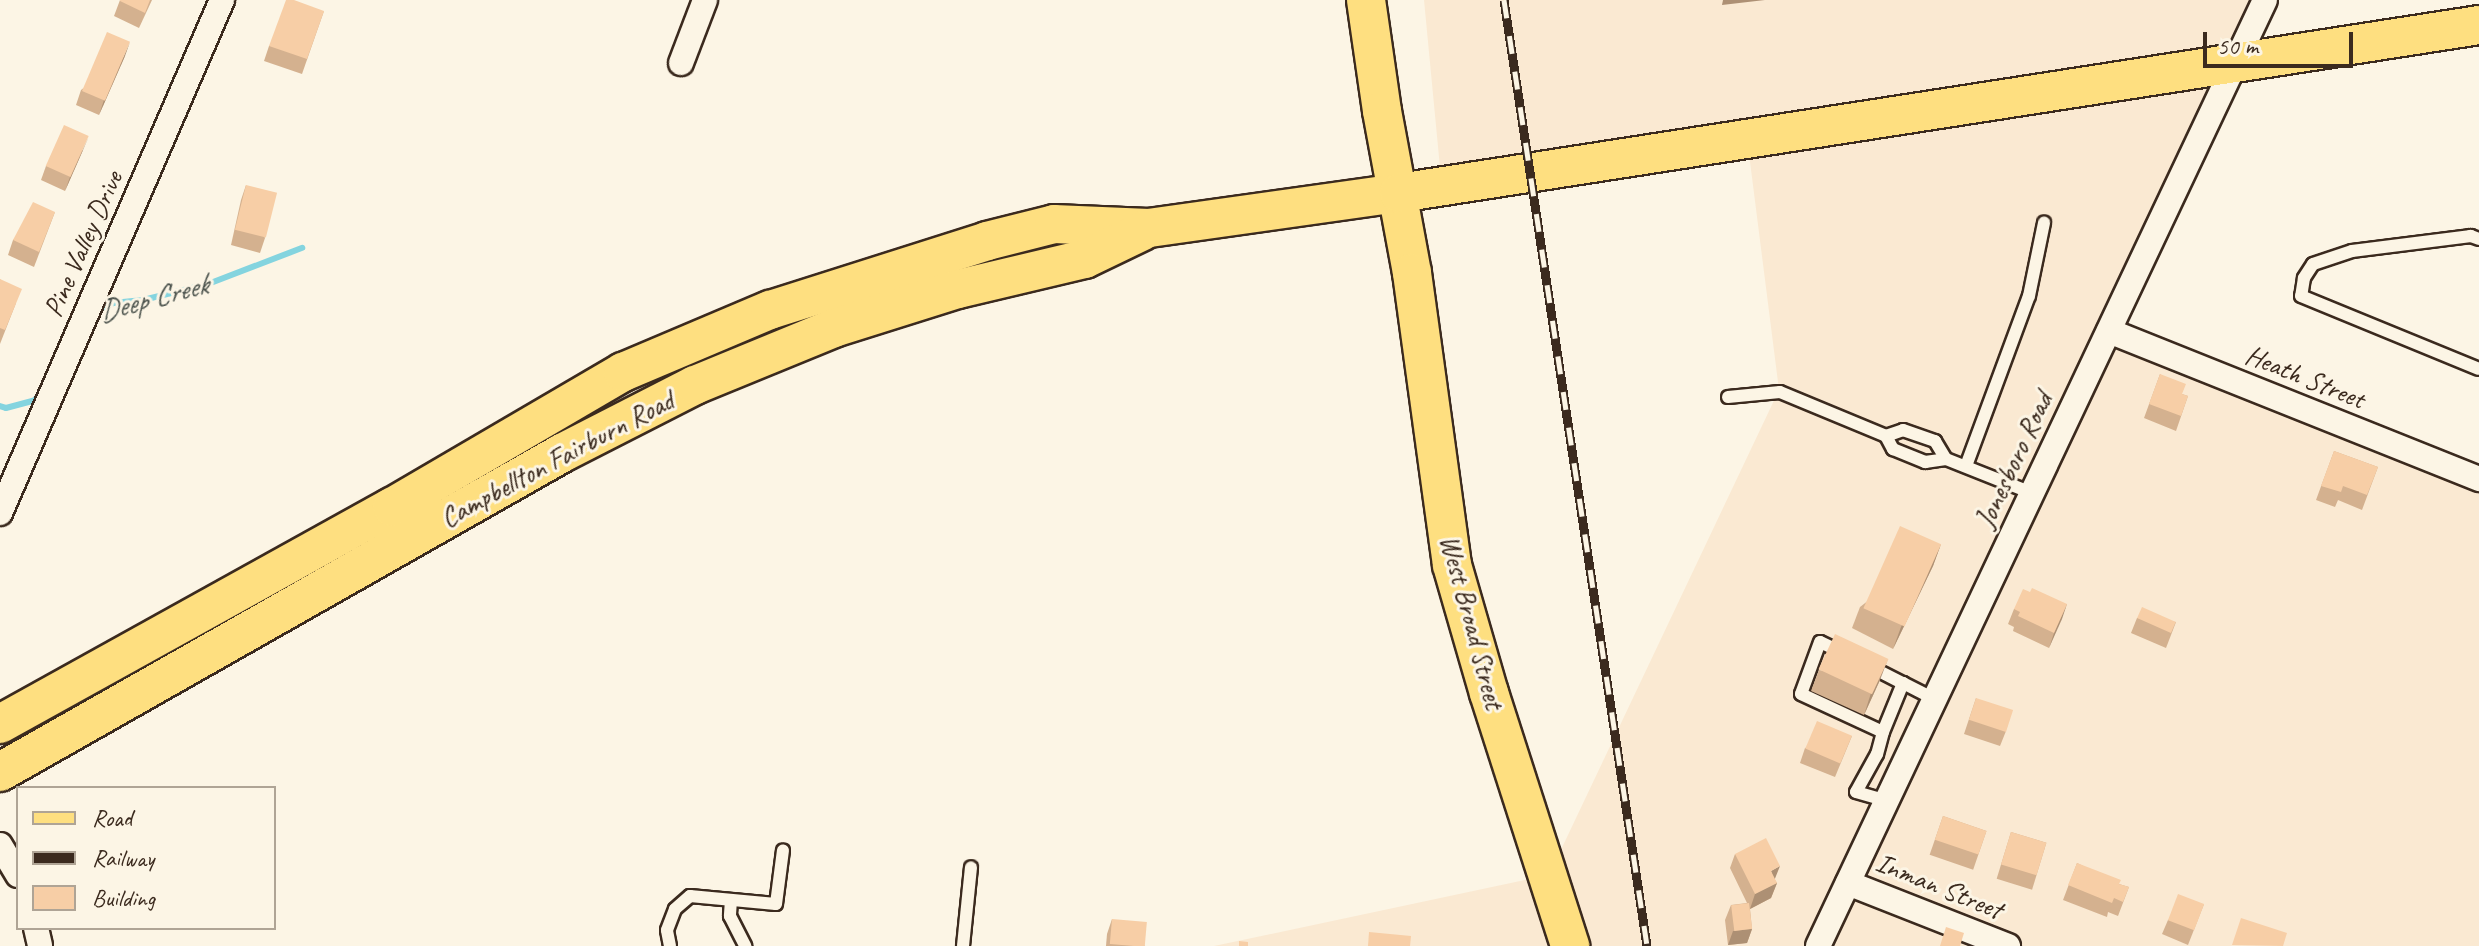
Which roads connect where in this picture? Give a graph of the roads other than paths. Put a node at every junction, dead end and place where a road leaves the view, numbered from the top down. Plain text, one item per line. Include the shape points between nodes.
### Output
1 (222, 0) edge
2 (705, 0) edge
3 (1366, 0) edge
4 (2265, 0) edge
5 (2479, 25) edge
6 (681, 63) dead end
7 (2235, 64) junction
8 (1399, 193) junction
9 (2044, 223) dead end
10 (1149, 228) junction
11 (2479, 239) edge
12 (2109, 331) junction
13 (2479, 369) edge
14 (1728, 397) dead end
15 (1886, 436) junction
16 (1946, 459) junction
17 (1966, 466) junction
18 (2479, 479) edge
19 (2032, 493) junction
20 (0, 513) edge
21 (1903, 683) junction
22 (1935, 699) junction
23 (0, 724) edge
24 (1883, 732) junction
25 (11, 766) edge
26 (0, 791) edge
27 (1887, 801) junction
28 (0, 845) edge
29 (783, 850) dead end
30 (971, 867) dead end
31 (16, 872) edge
32 (1848, 883) junction
33 (731, 900) junction
34 (670, 946) edge
35 (745, 946) edge
36 (963, 946) edge
37 (1570, 946) edge
38 (1818, 946) edge
39 (2008, 946) edge

1 - 20 street, Pine Valley Drive
2 - 6 street
3 - 8 main road, West Broad Street
4 - 7 street, Jonesboro Road
5 - 7 main road, Campbellton Fairburn Road
7 - 8 main road, Campbellton Fairburn Road
7 - 12 street, Jonesboro Road
8 - 10 main road, Campbellton Fairburn Road
8 - 37 main road, West Broad Street via 1452,565
9 - 17 lane via 2029,296
10 - 23 main road, Campbellton Fairburn Road via 1054,224 860,279 696,340 623,372
10 - 25 main road, Campbellton Fairburn Road via 1085,259 958,289 834,328 695,385 562,453
11 - 13 lane via 2367,249 2326,259 2313,264 2301,296
12 - 18 street, Heath Street
12 - 19 street, Jonesboro Road
14 - 15 lane via 1780,392
15 - 16 lane via 1893,449 1925,462
15 - 16 lane via 1903,430 1935,441
16 - 17 lane
17 - 19 lane
19 - 22 street, Jonesboro Road
21 - 22 lane
21 - 24 lane
21 - 24 lane via 1820,642 1801,694
22 - 27 street, Jonesboro Road
24 - 27 lane via 1856,792
25 - 26 street
27 - 32 street, Jonesboro Road
28 - 31 street
29 - 33 lane via 776,904
30 - 36 lane
32 - 38 street, Jonesboro Road
32 - 39 street, Inman Street
33 - 34 lane via 690,896 675,909 667,930
33 - 35 lane via 730,916

